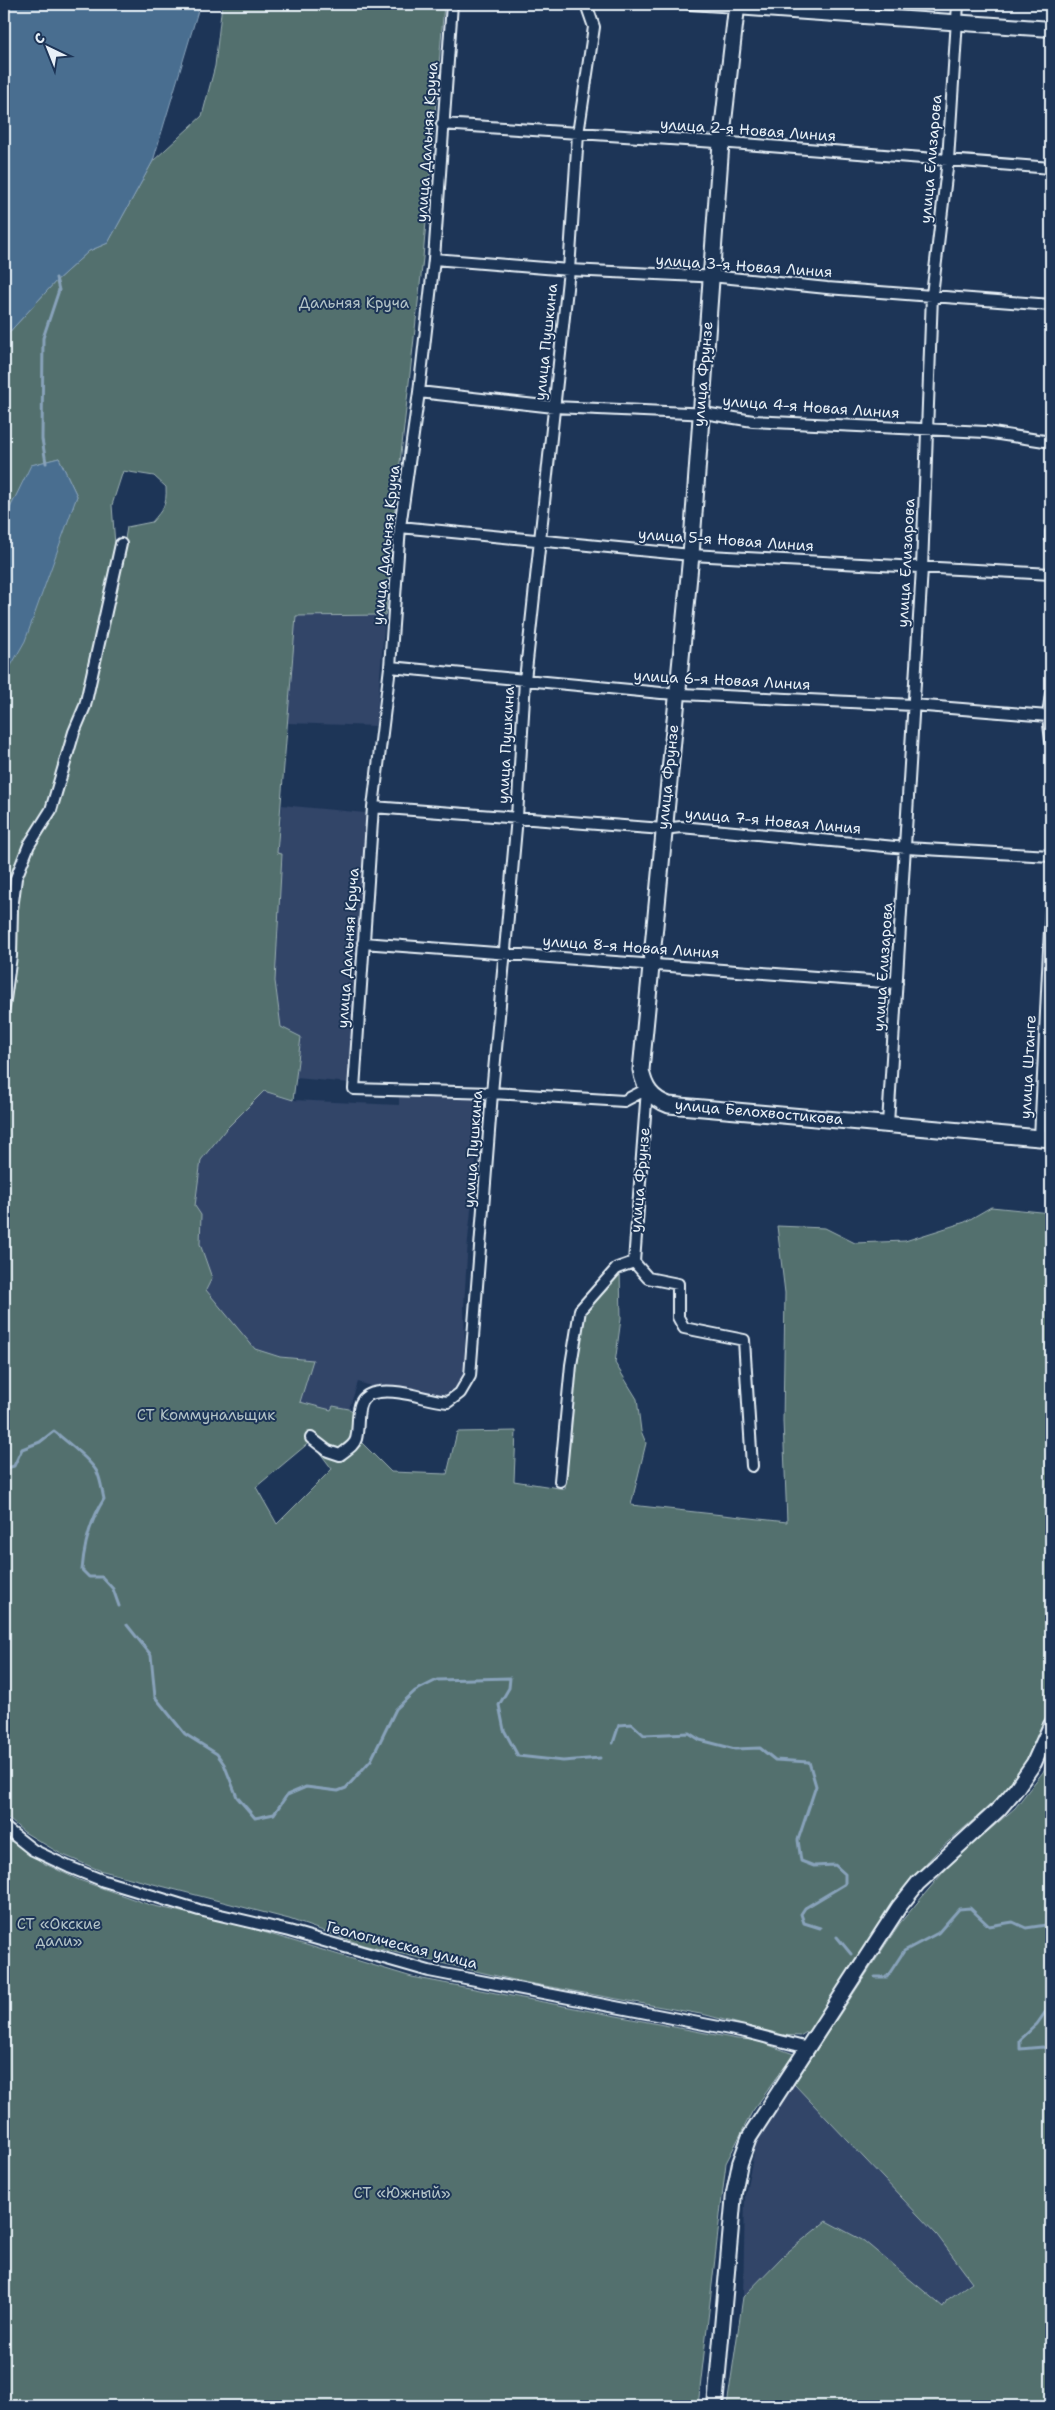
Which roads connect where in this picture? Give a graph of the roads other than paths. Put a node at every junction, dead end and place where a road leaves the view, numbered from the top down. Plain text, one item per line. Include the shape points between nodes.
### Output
1 (452, 4) edge
2 (586, 4) edge
3 (690, 4) edge
4 (958, 4) edge
5 (737, 5) edge
6 (955, 21) junction
7 (1051, 29) edge
8 (442, 124) junction
9 (578, 134) junction
10 (721, 143) junction
11 (948, 160) junction
12 (1051, 168) edge
13 (434, 258) junction
14 (569, 270) junction
15 (711, 277) junction
16 (932, 294) junction
17 (1051, 305) edge
18 (419, 392) junction
19 (554, 407) junction
20 (699, 414) junction
21 (926, 431) junction
22 (1051, 442) edge
23 (400, 527) junction
24 (1051, 531) edge
25 (1051, 538) edge
26 (541, 539) junction
27 (121, 544) dead end
28 (691, 555) junction
29 (922, 568) junction
30 (1051, 574) edge
31 (390, 667) junction
32 (525, 680) junction
33 (1051, 693) edge
34 (676, 694) junction
35 (913, 705) junction
36 (1049, 717) edge
37 (1051, 741) edge
38 (373, 807) junction
39 (517, 817) junction
40 (663, 829) junction
41 (906, 848) junction
42 (1051, 856) edge
43 (1051, 908) edge
44 (363, 944) junction
45 (505, 953) junction
46 (652, 964) junction
47 (897, 983) junction
48 (4, 1006) edge
49 (647, 1090) junction
50 (492, 1093) junction
51 (888, 1124) junction
52 (1046, 1138) edge
53 (634, 1262) junction
54 (311, 1438) dead end
55 (752, 1466) dead end
56 (560, 1481) dead end
57 (1051, 1725) edge
58 (4, 1827) edge
59 (808, 2048) junction
60 (715, 2406) edge

1 - 8 street, улица Дальняя Круча
2 - 9 street, улица Пушкина via 594,27
3 - 5 street
4 - 6 street, улица Елизарова
5 - 6 street
5 - 10 main road, улица Фрунзе
6 - 7 street
6 - 11 street, улица Елизарова
8 - 9 street, улица 2-я Новая Линия
8 - 13 street, улица Дальняя Круча
9 - 10 street, улица 2-я Новая Линия
9 - 14 street, улица Пушкина
10 - 11 street, улица 2-я Новая Линия
10 - 15 main road, улица Фрунзе
11 - 12 street, улица 2-я Новая Линия
11 - 16 street, улица Елизарова
13 - 14 street, улица 3-я Новая Линия
13 - 18 street, улица Дальняя Круча
14 - 15 street, улица 3-я Новая Линия
14 - 19 street, улица Пушкина
15 - 16 street, улица 3-я Новая Линия
15 - 20 main road, улица Фрунзе
16 - 17 street, улица 3-я Новая Линия
16 - 21 street, улица Елизарова
18 - 19 street, улица 4-я Новая Линия
18 - 23 street, улица Дальняя Круча
19 - 20 street, улица 4-я Новая Линия
19 - 26 street, улица Пушкина
20 - 21 street, улица 4-я Новая Линия via 753,421
20 - 28 main road, улица Фрунзе
21 - 22 street, улица 4-я Новая Линия via 986,432
21 - 29 street, улица Елизарова
23 - 26 street, улица 5-я Новая Линия
23 - 31 street, улица Дальняя Круча
24 - 25 street
26 - 28 street, улица 5-я Новая Линия
26 - 32 street, улица Пушкина
27 - 48 street via 85,706 51,810 29,845 16,878
28 - 29 street, улица 5-я Новая Линия
28 - 34 main road, улица Фрунзе
29 - 30 street, улица 5-я Новая Линия
29 - 35 street, улица Елизарова
31 - 32 street, улица 6-я Новая Линия
31 - 38 street, улица Дальняя Круча
32 - 34 street, улица 6-я Новая Линия
32 - 39 street, улица Пушкина
33 - 36 street
34 - 35 street, улица 6-я Новая Линия
34 - 40 main road, улица Фрунзе
35 - 36 street, улица 6-я Новая Линия
35 - 41 street, улица Елизарова
36 - 37 street
38 - 39 street, улица 7-я Новая Линия
38 - 44 street, улица Дальняя Круча
39 - 40 street, улица 7-я Новая Линия
39 - 45 street, улица Пушкина
40 - 41 street, улица 7-я Новая Линия via 681,827
40 - 46 main road, улица Фрунзе
41 - 42 street, улица 7-я Новая Линия
41 - 47 street, улица Елизарова
43 - 52 street, улица Штанге
44 - 45 street, улица 8-я Новая Линия
44 - 50 street, улица Дальняя Круча via 354,1089
45 - 46 street, улица 8-я Новая Линия
45 - 50 street, улица Пушкина
46 - 47 street, улица 8-я Новая Линия
46 - 49 main road, улица Фрунзе via 641,1070
47 - 51 street, улица Елизарова
49 - 50 street via 624,1101
49 - 51 main road, улица Белохвостикова via 656,1100 669,1105
49 - 53 street, улица Фрунзе
50 - 54 street, улица Пушкина via 470,1376 460,1393 448,1402 391,1393 368,1395 359,1405 356,1440 340,1455 328,1451
51 - 52 main road, улица Белохвостикова
53 - 55 street via 648,1278 678,1284 678,1317 684,1328 744,1340
53 - 56 street via 617,1268 580,1310 571,1365
57 - 59 street via 1034,1763 999,1809 918,1883 899,1907
58 - 59 street, Геологическая улица via 33,1850 69,1867 199,1910 290,1931 429,1971 745,2032
59 - 60 street via 749,2138 740,2163 734,2193

